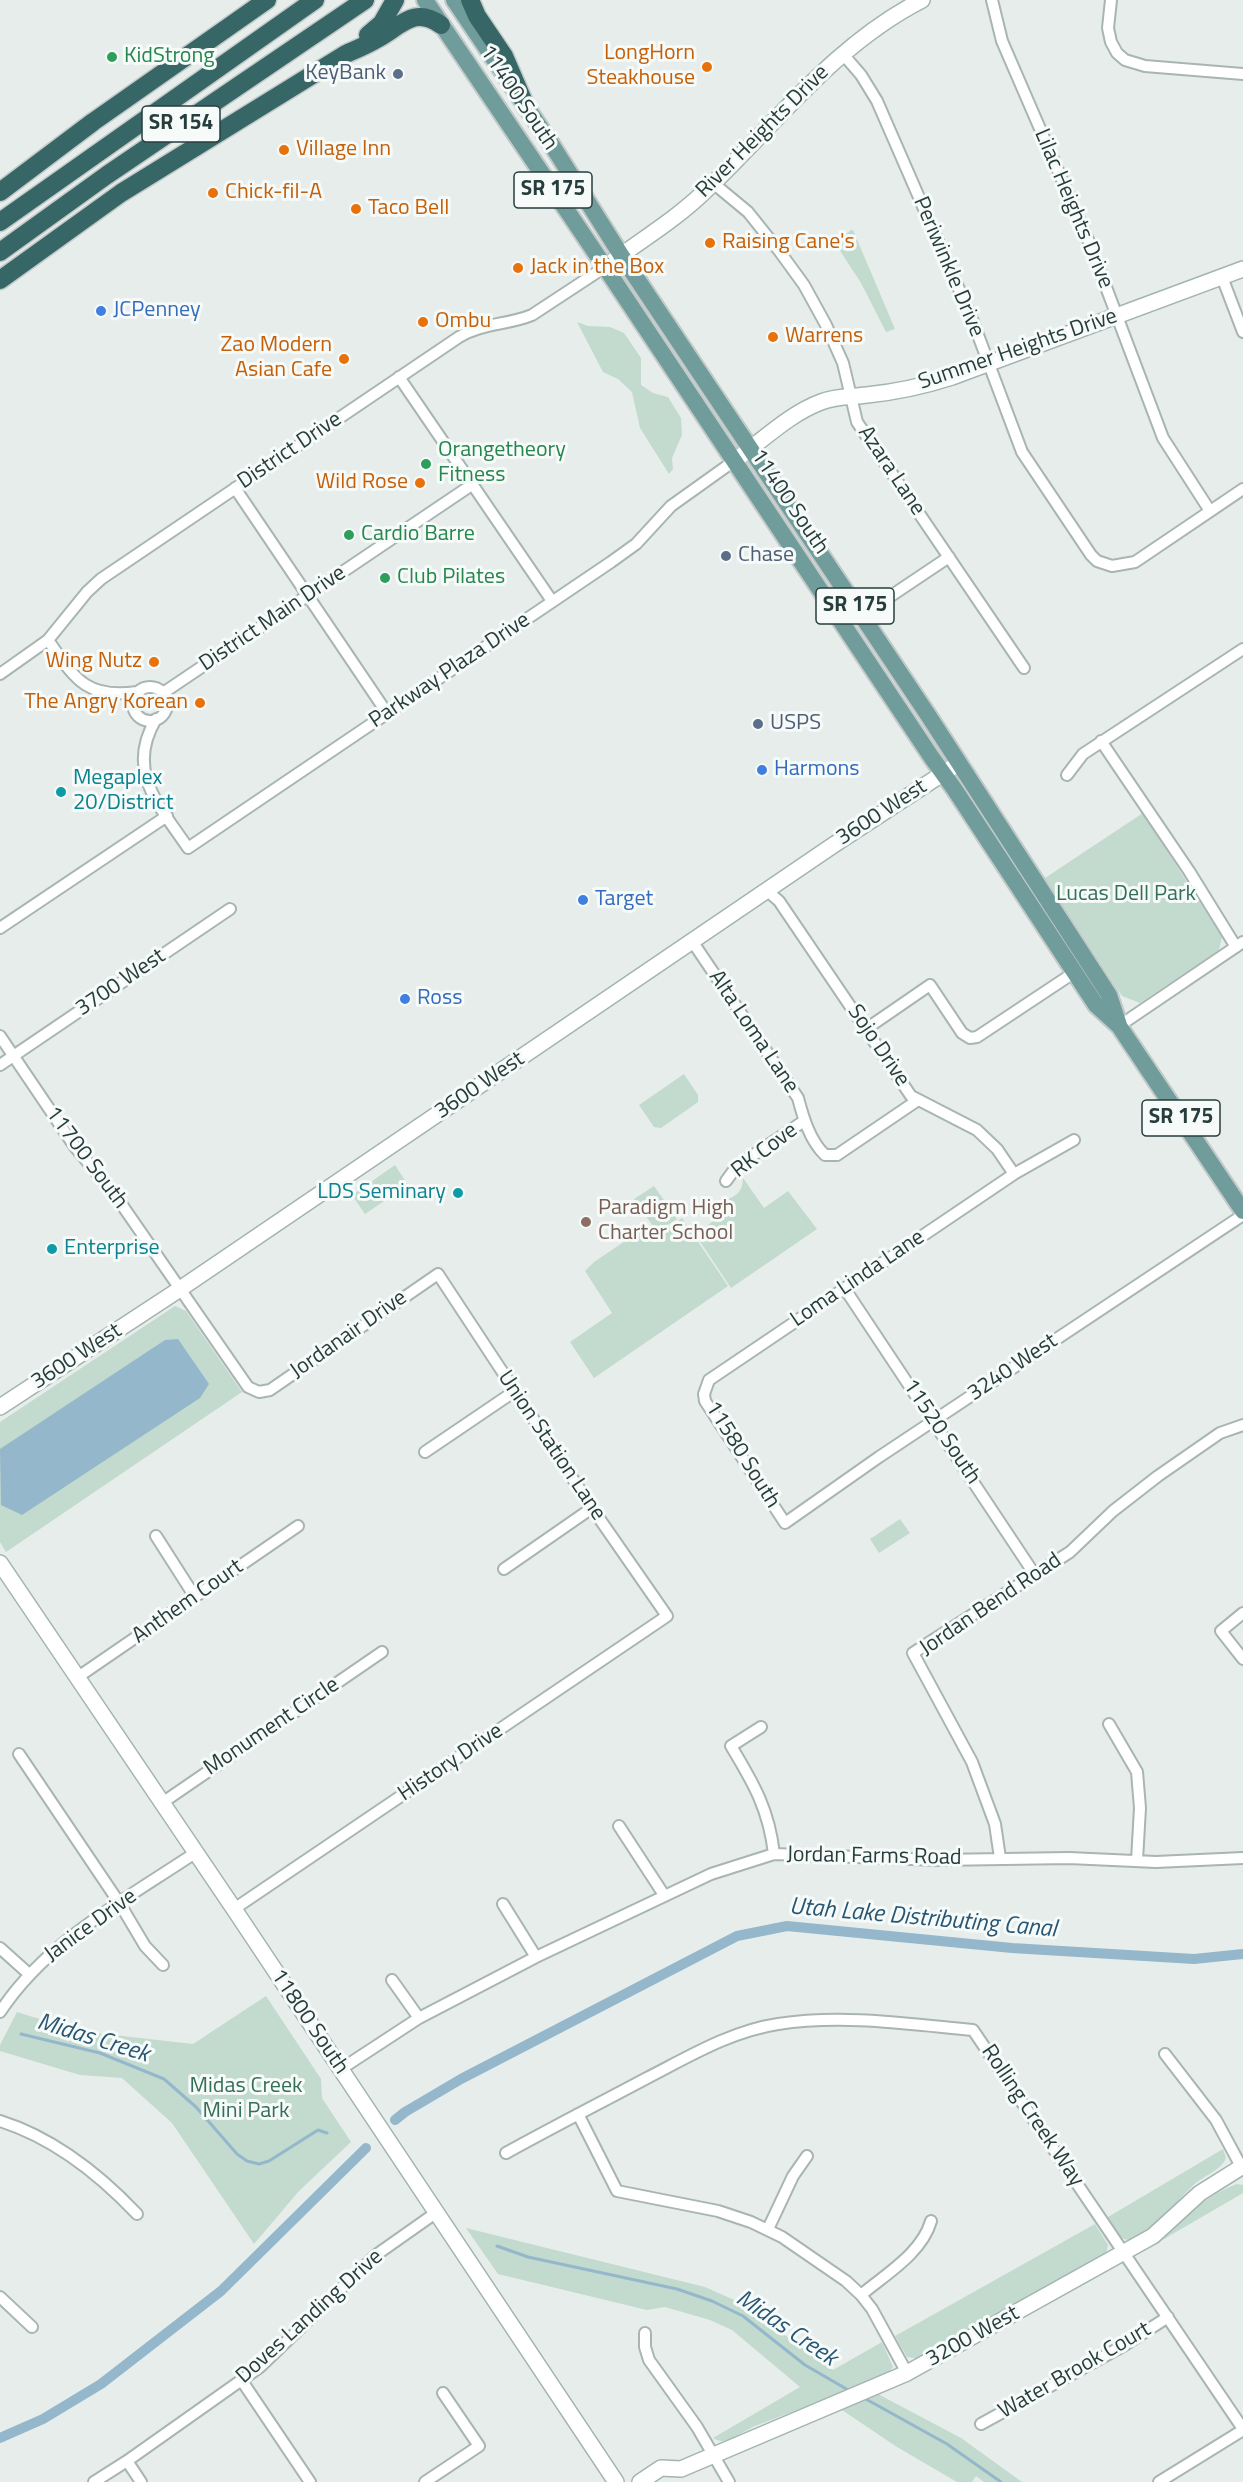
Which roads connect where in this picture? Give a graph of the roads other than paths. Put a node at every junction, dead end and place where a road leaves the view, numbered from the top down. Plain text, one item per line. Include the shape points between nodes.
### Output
1 (267, 0) edge
2 (315, 0) edge
3 (365, 0) edge
4 (395, 0) edge
5 (426, 0) edge
6 (454, 0) edge
7 (470, 0) edge
8 (922, 0) edge
9 (992, 0) edge
10 (1111, 0) edge
11 (439, 21) junction
12 (842, 53) junction
13 (346, 54) junction
14 (1243, 74) edge
15 (526, 107) junction
16 (713, 183) junction
17 (0, 192) edge
18 (0, 222) edge
19 (0, 252) edge
20 (621, 255) junction
21 (605, 267) junction
22 (1243, 269) edge
23 (1222, 276) junction
24 (0, 280) edge
25 (1117, 316) junction
26 (1243, 332) edge
27 (988, 363) junction
28 (399, 377) junction
29 (849, 397) junction
30 (750, 449) junction
31 (734, 461) junction
32 (473, 484) junction
33 (235, 488) junction
34 (1243, 489) edge
35 (1210, 512) junction
36 (797, 555) junction
37 (949, 557) junction
38 (308, 596) junction
39 (552, 601) junction
40 (861, 616) junction
41 (845, 628) junction
42 (48, 640) junction
43 (1243, 649) edge
44 (1024, 668) dead end
45 (0, 674) edge
46 (137, 692) junction
47 (163, 693) junction
48 (114, 695) junction
49 (136, 713) junction
50 (387, 713) junction
51 (928, 715) junction
52 (156, 719) junction
53 (1101, 741) junction
54 (144, 743) junction
55 (959, 763) junction
56 (943, 774) junction
57 (1067, 775) dead end
58 (166, 816) junction
59 (766, 890) junction
60 (230, 909) dead end
61 (0, 928) edge
62 (692, 941) junction
63 (1240, 944) edge
64 (1075, 972) junction
65 (1119, 1026) junction
66 (866, 1029) junction
67 (0, 1036) edge
68 (13, 1056) junction
69 (0, 1065) edge
70 (918, 1100) junction
71 (804, 1120) junction
72 (1074, 1140) dead end
73 (1014, 1174) junction
74 (726, 1181) dead end
75 (1243, 1213) edge
76 (438, 1274) joint
77 (845, 1289) junction
78 (180, 1290) junction
79 (705, 1387) joint
80 (515, 1391) junction
81 (259, 1392) joint
82 (0, 1407) edge
83 (933, 1421) junction
84 (1243, 1425) edge
85 (425, 1452) dead end
86 (592, 1508) junction
87 (785, 1523) joint
88 (298, 1526) dead end
89 (156, 1536) dead end
90 (0, 1563) edge
91 (504, 1569) dead end
92 (1035, 1575) junction
93 (195, 1597) junction
94 (1243, 1613) edge
95 (667, 1616) joint
96 (382, 1652) dead end
97 (1243, 1659) edge
98 (78, 1677) junction
99 (1109, 1725) dead end
100 (761, 1727) dead end
101 (19, 1754) dead end
102 (162, 1803) junction
103 (619, 1826) dead end
104 (195, 1853) junction
105 (774, 1854) junction
106 (1000, 1858) junction
107 (1243, 1858) edge
108 (1137, 1860) junction
109 (664, 1895) junction
110 (120, 1904) junction
111 (502, 1904) dead end
112 (234, 1909) junction
113 (0, 1948) edge
114 (536, 1957) junction
115 (163, 1965) dead end
116 (29, 1974) junction
117 (392, 1980) dead end
118 (0, 2012) edge
119 (418, 2018) junction
120 (1165, 2054) dead end
121 (341, 2069) junction
122 (578, 2114) junction
123 (0, 2121) edge
124 (506, 2153) dead end
125 (807, 2156) dead end
126 (1242, 2168) edge
127 (437, 2212) junction
128 (137, 2214) dead end
129 (931, 2221) dead end
130 (768, 2229) junction
131 (1124, 2253) junction
132 (861, 2295) junction
133 (0, 2297) edge
134 (1168, 2317) junction
135 (32, 2327) dead end
136 (645, 2333) dead end
137 (907, 2373) junction
138 (242, 2381) junction
139 (443, 2393) dead end
140 (981, 2424) dead end
141 (1243, 2430) edge
142 (714, 2456) junction
143 (127, 2461) junction
144 (678, 2476) edge
145 (94, 2482) edge
146 (141, 2482) edge
147 (310, 2482) edge
148 (425, 2482) edge
149 (616, 2482) edge
150 (640, 2482) edge
151 (729, 2482) edge
152 (1159, 2482) edge

1 - 17 highway
2 - 18 highway, SR 154
3 - 19 highway, SR 154
4 - 13 highway via 382,23
5 - 11 highway
6 - 15 main road, 11400 South / SR 175
7 - 15 highway via 504,56
8 - 12 main road, River Heights Drive
9 - 25 street, Lilac Heights Drive via 1002,41
10 - 14 street via 1111,42 1125,60 1145,66
11 - 13 highway via 414,17
11 - 21 main road, 11400 South / SR 175
12 - 16 main road, River Heights Drive
12 - 27 street, Periwinkle Drive via 877,101
13 - 24 highway via 121,193
15 - 20 main road, 11400 South / SR 175
16 - 20 main road, River Heights Drive
16 - 29 street, Azara Lane via 748,212 804,285 838,352
20 - 21 main road, River Heights Drive
20 - 30 main road, 11400 South / SR 175
21 - 28 street, District Drive via 532,315 468,332
21 - 31 main road, 11400 South / SR 175
22 - 23 main road, Summer Heights Drive
23 - 25 main road, Summer Heights Drive
23 - 26 street
25 - 27 main road, Summer Heights Drive
25 - 35 street, Lilac Heights Drive via 1166,445
27 - 29 main road, Summer Heights Drive via 931,383
27 - 35 street, Periwinkle Drive via 1025,458 1097,561 1112,566 1135,562
28 - 32 street
28 - 33 street, District Drive
29 - 30 main road, Summer Heights Drive via 813,405
29 - 37 street, Azara Lane via 861,429
30 - 31 main road, Summer Heights Drive
30 - 40 main road, 11400 South / SR 175
31 - 36 main road, 11400 South / SR 175
31 - 39 street, Parkway Plaza Drive via 671,506 636,544
32 - 38 street, District Main Drive
32 - 39 street
33 - 38 street
33 - 42 street, District Drive via 101,579
34 - 35 street
36 - 40 main road via 812,562 854,618
36 - 41 main road, 11400 South / SR 175
37 - 40 street
37 - 44 street, Azara Lane
38 - 47 street, District Main Drive
38 - 50 street
39 - 50 street, Parkway Plaza Drive
40 - 51 main road, 11400 South / SR 175
41 - 51 main road via 852,626 864,634 897,682
41 - 56 main road, 11400 South / SR 175
42 - 45 street, District Drive
42 - 48 street via 73,675 92,689
43 - 53 street
46 - 47 street via 151,687
46 - 48 street
46 - 49 street via 133,700
47 - 52 street via 166,708
48 - 49 street
49 - 52 street via 147,720
49 - 54 street, Parkway Plaza Drive
50 - 58 street, Parkway Plaza Drive via 188,848
51 - 55 main road, 11400 South / SR 175
52 - 54 street, Parkway Plaza Drive
53 - 57 street via 1081,756
53 - 63 street
54 - 58 street, Parkway Plaza Drive via 146,779
55 - 56 main road, 3600 West
55 - 65 main road, 11400 South / SR 175 via 1109,995
56 - 59 main road, 3600 West
56 - 64 main road, 11400 South / SR 175
58 - 61 street
59 - 62 main road, 3600 West
59 - 66 street, Sojo Drive via 779,902
60 - 68 street, 3700 West
62 - 71 street, Alta Loma Lane via 798,1098
62 - 78 main road, 3600 West
63 - 65 street
64 - 65 main road, 11400 South / SR 175 via 1096,1005
64 - 66 street via 977,1037 962,1033 930,985
65 - 75 main road, 11400 South / SR 175
66 - 70 street, Sojo Drive
67 - 68 street, 11700 South
68 - 69 street, 3700 West
68 - 78 street, 11700 South
70 - 71 street, Alta Loma Lane via 833,1156 821,1151
70 - 73 street, Sojo Drive via 977,1130 997,1149
71 - 74 street, RK Cove via 737,1166
72 - 73 street, Loma Linda Lane
73 - 77 street, Loma Linda Lane
75 - 83 street, 3240 West
76 - 80 street, Union Station Lane
76 - 81 street, Jordanair Drive via 270,1390
77 - 79 street, Loma Linda Lane via 717,1374
77 - 83 street, 11520 South
78 - 81 street, 11700 South via 248,1387
78 - 82 main road, 3600 West
79 - 87 street, 11580 South via 705,1401
80 - 85 street
80 - 86 street, Union Station Lane
83 - 87 street, 3240 West
83 - 92 street, 11520 South
84 - 92 street, Jordan Bend Road via 1220,1433 1158,1476 1070,1552
86 - 91 street
86 - 95 street, Union Station Lane
88 - 93 street, Anthem Court
89 - 93 street
90 - 98 main road, 11800 South
92 - 106 street, Jordan Bend Road via 913,1653 972,1762 996,1824
93 - 98 street, Anthem Court
94 - 97 street via 1221,1631
95 - 112 street, History Drive
96 - 102 street, Monument Circle
98 - 102 main road, 11800 South
99 - 108 street via 1137,1772
100 - 105 street via 732,1746 756,1788 771,1826
101 - 110 street
102 - 104 main road, 11800 South
103 - 109 street
104 - 110 street, Janice Drive
104 - 112 main road, 11800 South
105 - 106 street, Jordan Farms Road via 939,1860
105 - 109 street, Jordan Farms Road via 711,1874
106 - 108 street, Jordan Farms Road
107 - 108 street, Jordan Farms Road
109 - 114 street, Jordan Farms Road
110 - 115 street via 145,1946
110 - 116 street, Janice Drive via 54,1949
111 - 114 street
112 - 121 main road, 11800 South
113 - 116 street
114 - 119 street, Jordan Farms Road
116 - 118 street, Janice Drive
117 - 119 street
119 - 121 street, Jordan Farms Road
120 - 126 street via 1216,2120
121 - 127 main road, 11800 South
122 - 124 street
122 - 130 street via 617,2191 718,2211
122 - 131 street, Rolling Creek Way via 704,2049 775,2024 850,2020 974,2030
123 - 128 street via 65,2153 114,2190
125 - 130 street
126 - 131 main road, 3200 West via 1200,2193 1153,2236
127 - 138 street, Doves Landing Drive via 376,2255 271,2358
127 - 149 main road, 11800 South
129 - 132 street via 919,2246
130 - 132 street
131 - 134 street, Rolling Creek Way
131 - 137 main road, 3200 West
132 - 137 street
133 - 135 street
134 - 140 street, Water Brook Court
134 - 141 street, Rolling Creek Way
136 - 142 street via 649,2360
137 - 142 main road, 3200 West
138 - 143 street, Doves Landing Drive
138 - 147 street
139 - 148 street via 479,2446
141 - 152 street
142 - 144 main road, 3200 West
142 - 151 street
143 - 145 street, Doves Landing Drive
143 - 146 street
144 - 150 main road, 3200 West via 661,2468

